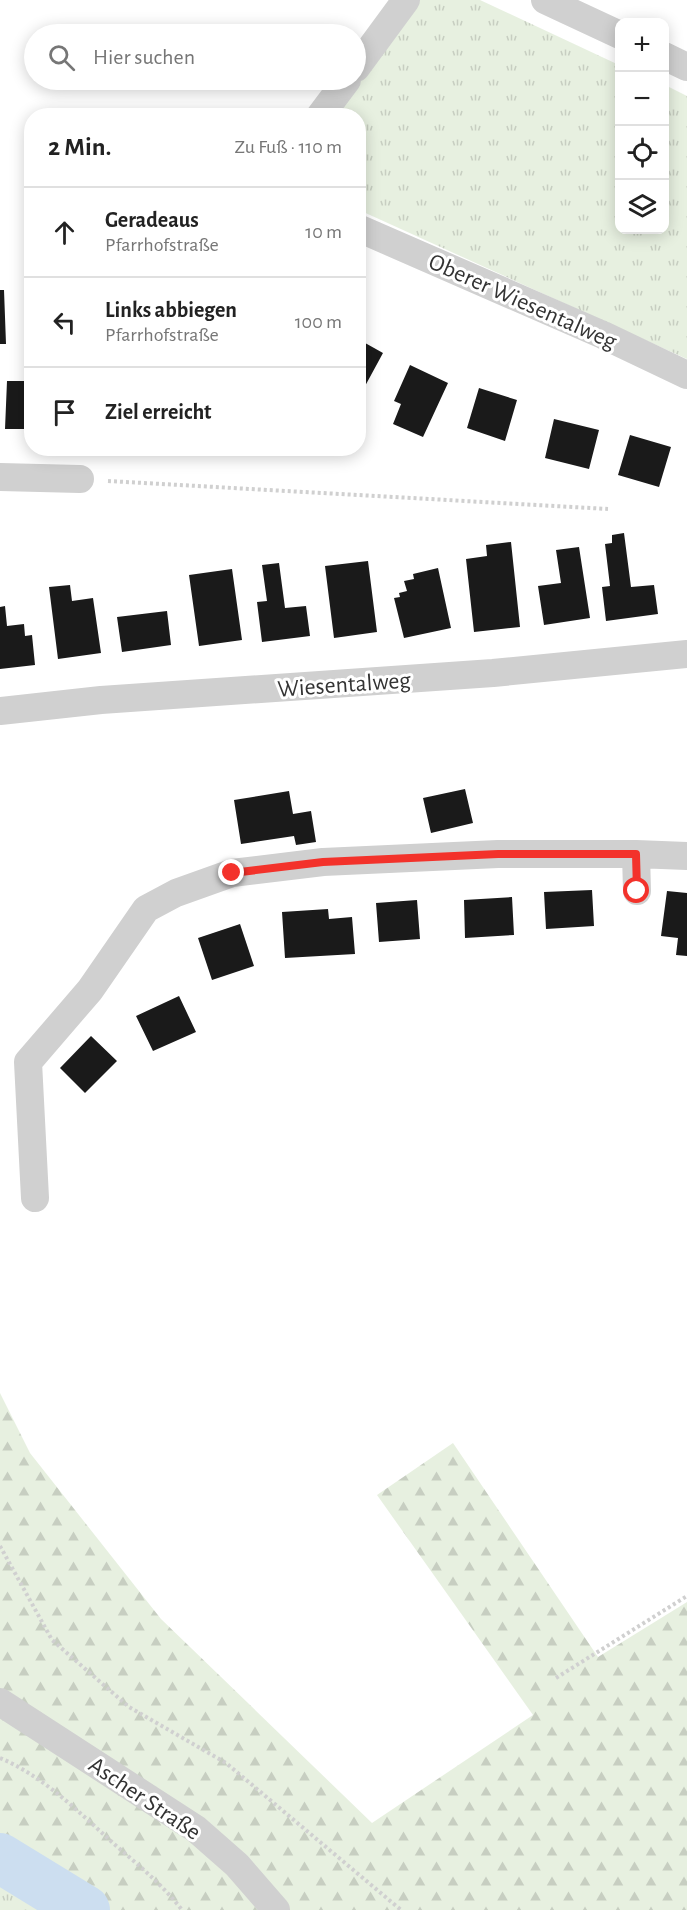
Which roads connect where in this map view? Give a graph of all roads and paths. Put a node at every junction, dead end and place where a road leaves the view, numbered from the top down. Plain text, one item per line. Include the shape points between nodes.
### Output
1 (406, 0) edge
2 (545, 0) edge
3 (615, 33) edge
4 (366, 54) edge
5 (669, 58) edge
6 (687, 67) edge
7 (340, 90) edge
8 (326, 108) edge
9 (366, 231) edge
10 (687, 375) edge
11 (0, 477) edge
12 (80, 479) joint
13 (608, 509) dead end
14 (687, 654) edge
15 (0, 711) edge
16 (636, 854) junction
17 (687, 856) edge
18 (637, 891) dead end
19 (35, 1198) dead end
20 (0, 1546) edge
21 (687, 1596) edge
22 (556, 1678) dead end
23 (0, 1702) edge
24 (0, 1758) edge
25 (182, 1910) edge
26 (276, 1910) edge
27 (401, 1910) edge

1 - 4 street
2 - 3 street
5 - 6 street
7 - 8 street
9 - 10 street, Oberer Wiesentalweg
11 - 12 street
12 - 13 path
14 - 15 street, Wiesentalweg
16 - 17 street
16 - 18 street
16 - 19 street via 498,854 346,861 232,873 176,893 146,909 90,990 28,1062
20 - 27 path via 52,1640 129,1707 226,1762
21 - 22 path
23 - 26 street, Ascher Straße via 196,1829 237,1865
24 - 25 path via 67,1801 167,1890

